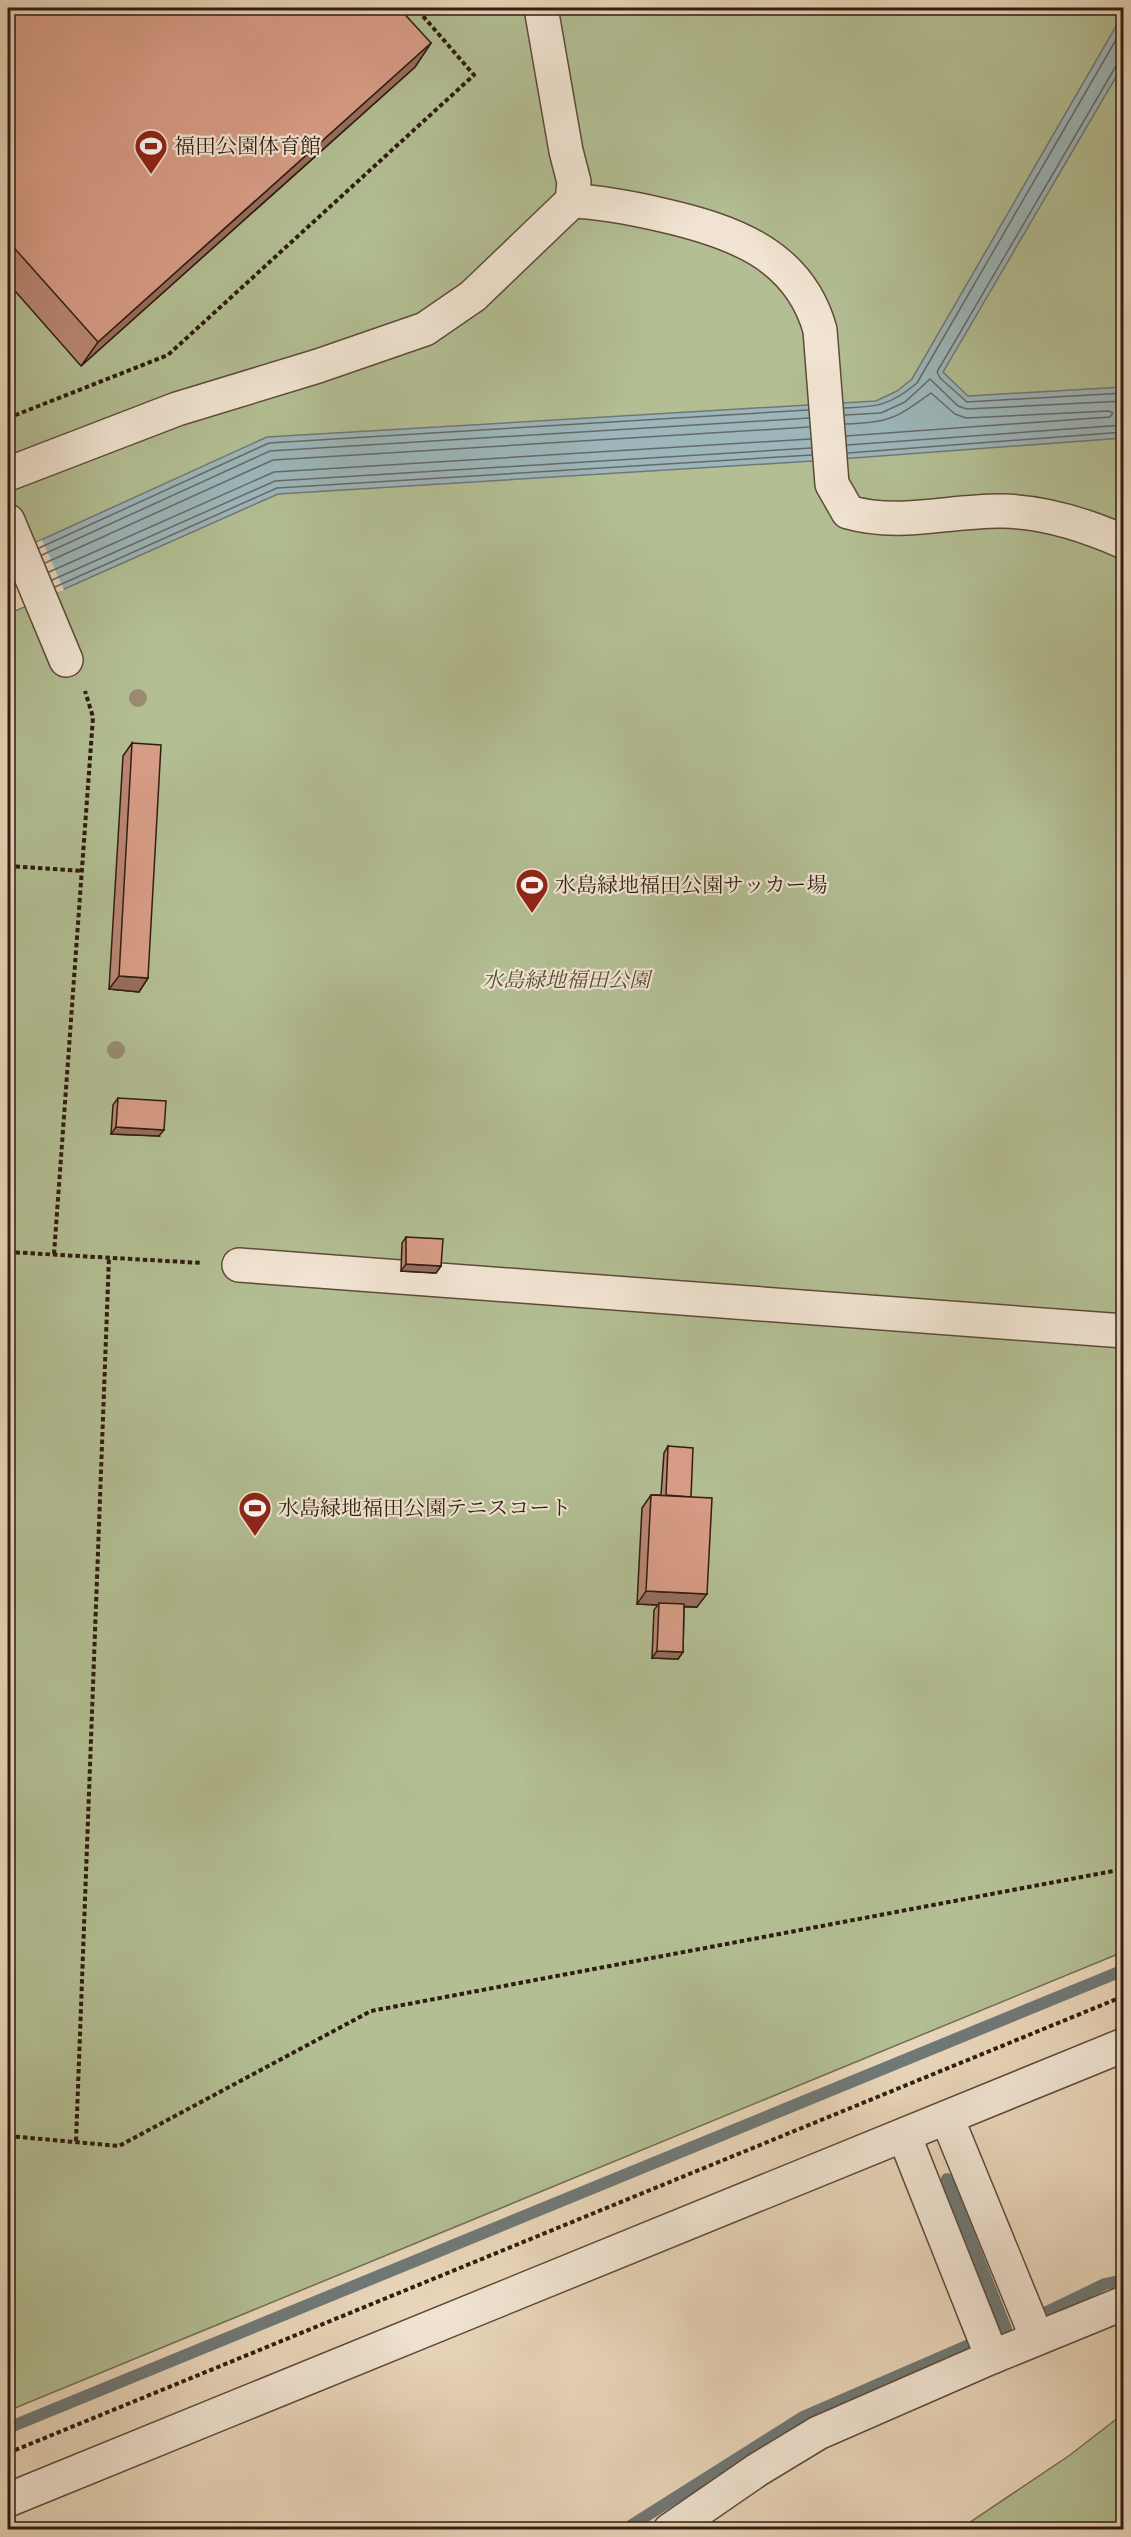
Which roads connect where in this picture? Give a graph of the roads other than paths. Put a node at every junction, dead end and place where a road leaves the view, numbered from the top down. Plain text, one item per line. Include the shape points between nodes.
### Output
1 (541, 8) edge
2 (572, 201) junction
3 (8, 474) edge
4 (14, 535) edge
5 (1124, 542) edge
6 (66, 660) road end
7 (239, 1265) road end
8 (1124, 1331) edge
9 (1124, 2045) edge
10 (947, 2118) junction
11 (904, 2135) junction
12 (1124, 2303) edge
13 (1037, 2338) junction
14 (992, 2357) junction
15 (8, 2500) edge
16 (670, 2529) edge

1 - 2 street via 574,182
2 - 3 street via 473,296 425,328 177,409
2 - 5 street via 605,202 731,235 759,249 799,285 814,310 820,330 832,484 848,512 864,517 905,519 1002,511 1026,513 1071,522
4 - 6 street
7 - 8 street
9 - 10 street
10 - 11 street
10 - 13 street
11 - 14 street
11 - 15 street
12 - 13 street
13 - 14 street
14 - 16 street via 818,2433

